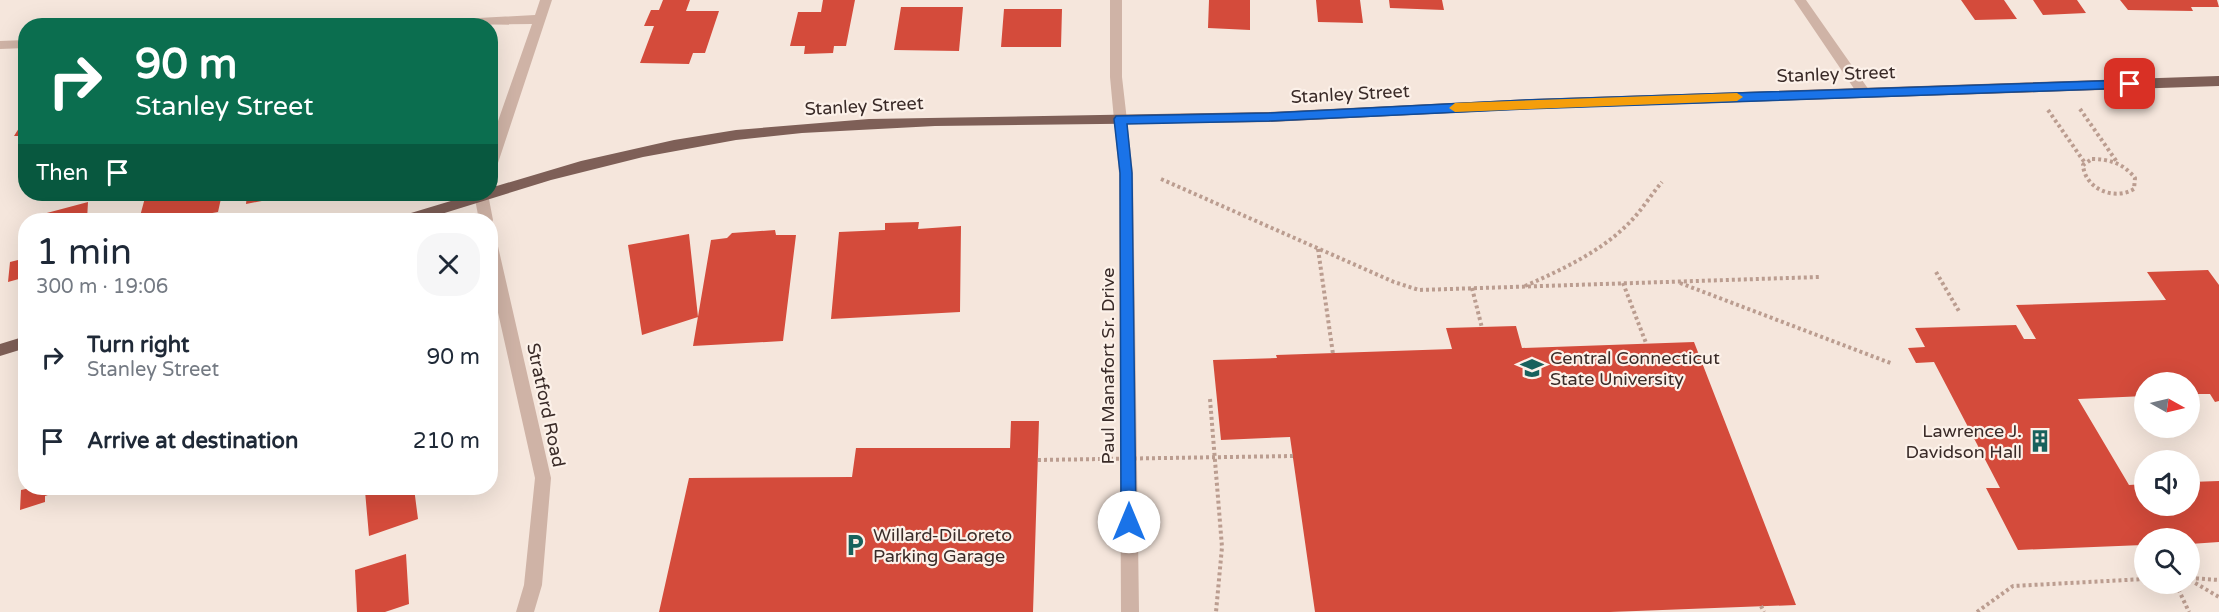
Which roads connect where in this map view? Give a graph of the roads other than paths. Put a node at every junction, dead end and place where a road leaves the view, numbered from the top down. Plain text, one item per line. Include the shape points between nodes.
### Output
1 (546, 0) edge
2 (1116, 0) edge
3 (1800, 0) edge
4 (538, 19) junction
5 (498, 21) edge
6 (18, 44) edge
7 (0, 45) edge
8 (2219, 81) edge
9 (1864, 93) junction
10 (1120, 119) junction
11 (498, 142) edge
12 (498, 190) edge
13 (464, 201) edge
14 (428, 213) edge
15 (498, 278) edge
16 (18, 344) edge
17 (0, 350) edge
18 (525, 612) edge
19 (1130, 612) edge

1 - 4 street
2 - 10 street, Paul Manafort Sr. Drive
3 - 9 street
4 - 5 street
4 - 11 street
6 - 7 street
8 - 9 main road, Stanley Street
9 - 10 main road, Stanley Street via 1274,117
10 - 12 main road, Stanley Street via 873,123 734,135 601,160
10 - 19 street, Paul Manafort Sr. Drive via 1126,173
13 - 14 main road, Stanley Street
15 - 18 street, Stratford Road via 543,478 533,585
16 - 17 main road

